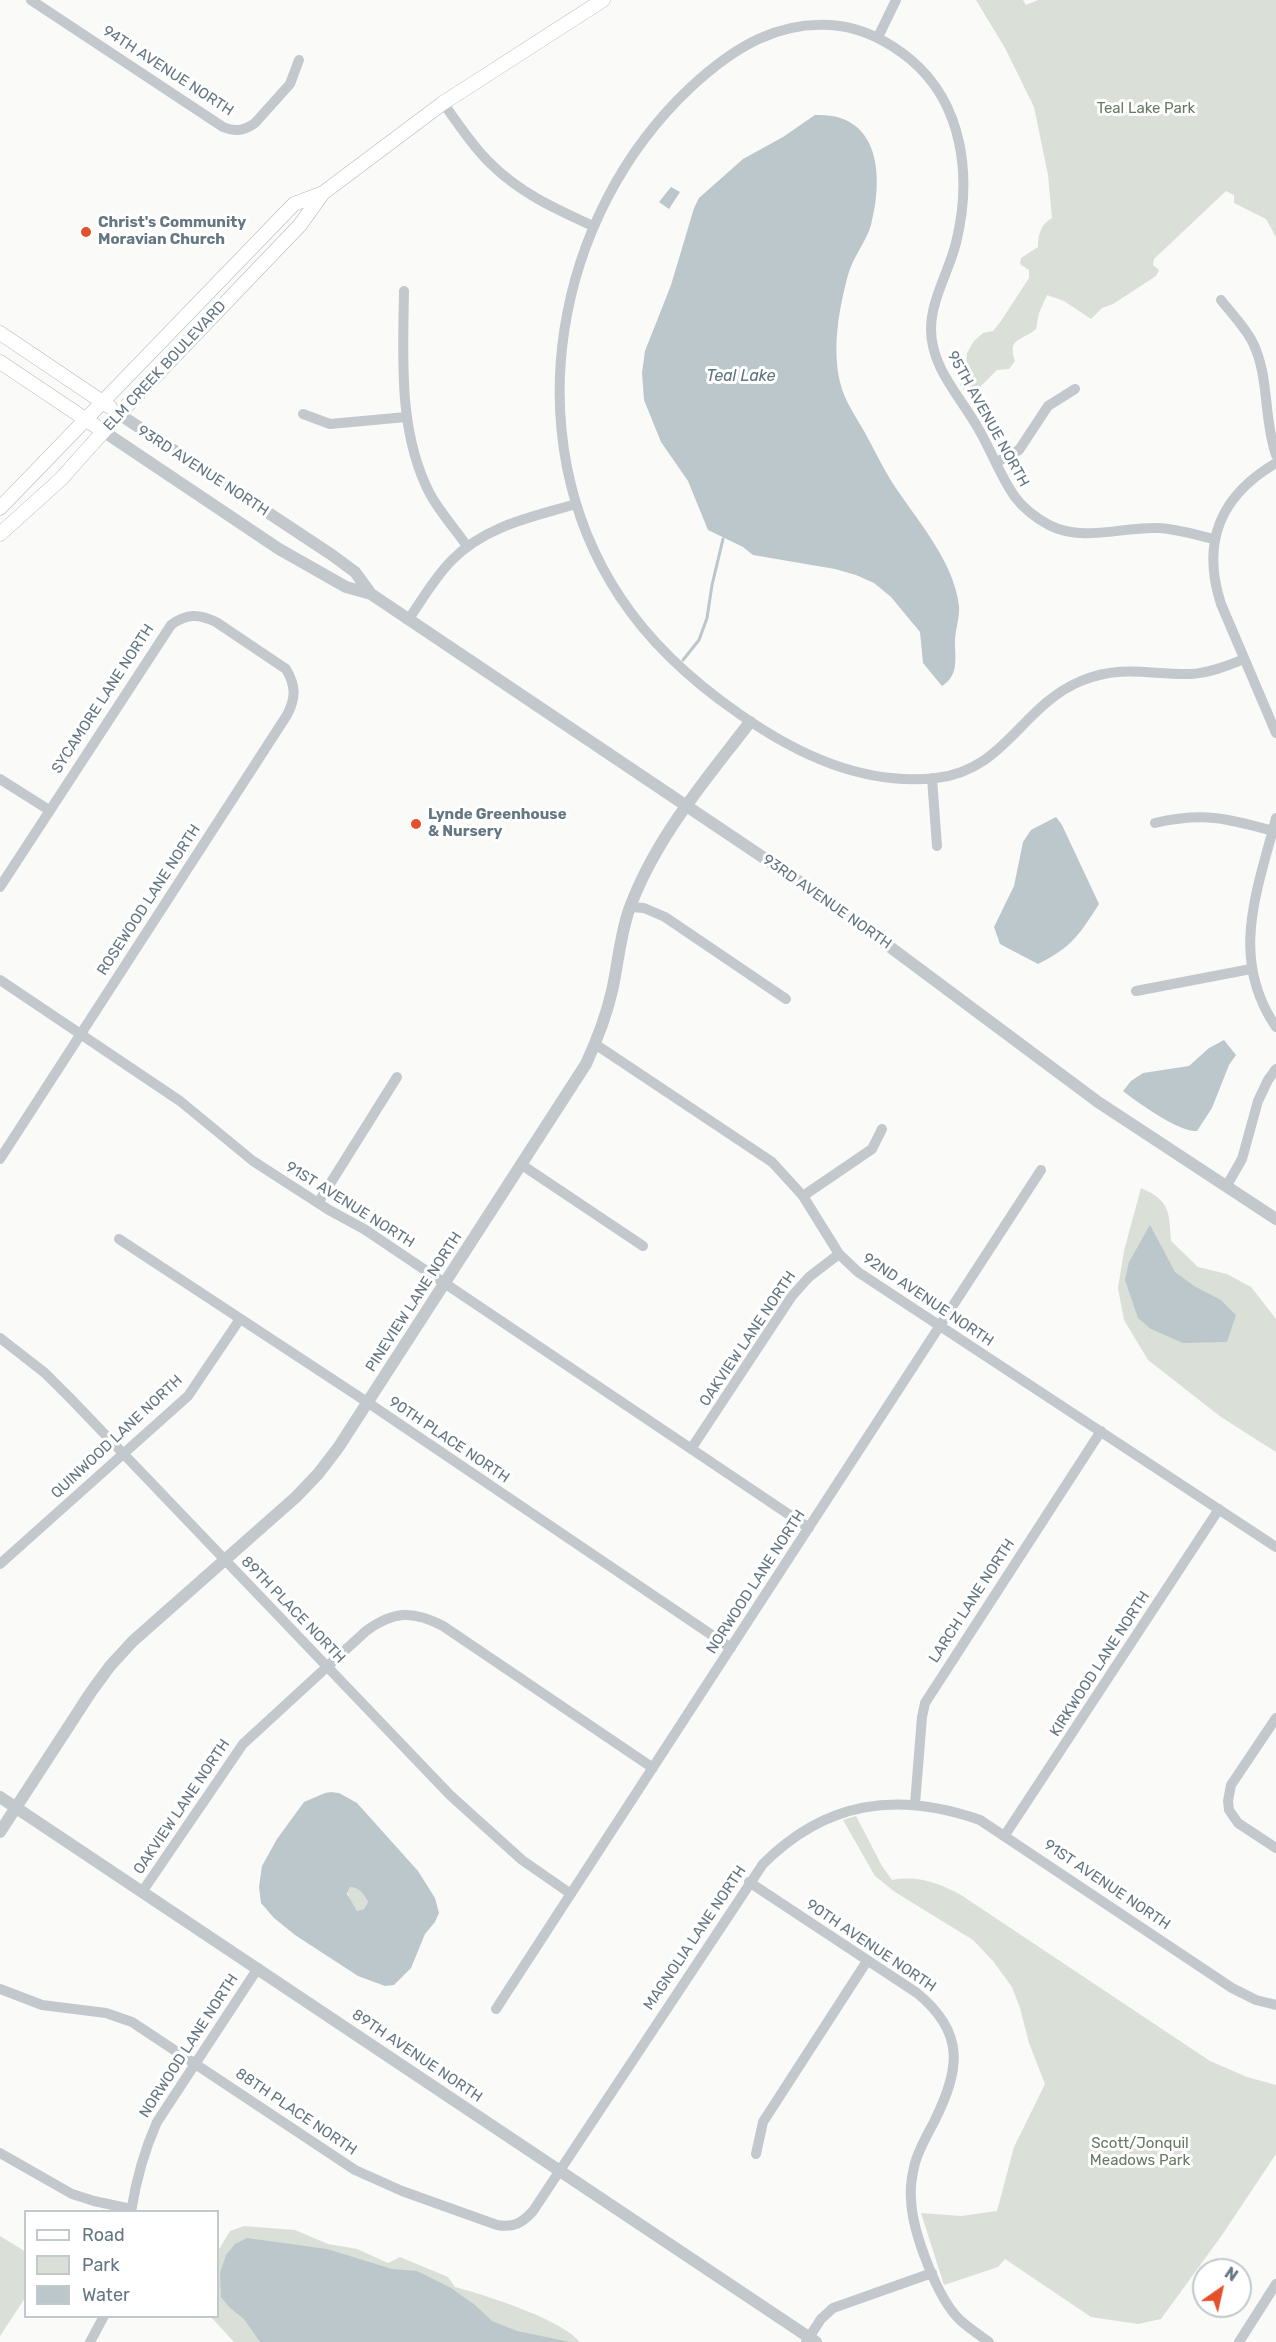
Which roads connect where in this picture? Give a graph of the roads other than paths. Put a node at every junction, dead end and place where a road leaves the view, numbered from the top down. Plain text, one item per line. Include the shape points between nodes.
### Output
1 (31, 0) edge
2 (897, 0) edge
3 (598, 1) edge
4 (878, 37) junction
5 (299, 60) dead end
6 (443, 103) junction
7 (323, 193) junction
8 (593, 226) junction
9 (404, 291) dead end
10 (1221, 300) dead end
11 (0, 333) edge
12 (0, 362) edge
13 (1075, 389) dead end
14 (103, 402) junction
15 (119, 414) junction
16 (303, 414) dead end
17 (406, 417) junction
18 (86, 418) junction
19 (104, 431) junction
20 (1276, 455) edge
21 (996, 462) junction
22 (1276, 463) edge
23 (576, 504) junction
24 (0, 508) edge
25 (0, 534) edge
26 (1214, 539) junction
27 (467, 546) junction
28 (371, 594) junction
29 (408, 620) junction
30 (271, 658) joint
31 (1244, 659) junction
32 (750, 722) junction
33 (1276, 733) edge
34 (932, 778) junction
35 (0, 779) edge
36 (686, 805) junction
37 (49, 810) junction
38 (1276, 819) edge
39 (1155, 824) dead end
40 (1273, 831) junction
41 (937, 846) dead end
42 (0, 888) edge
43 (631, 907) junction
44 (1251, 969) junction
45 (0, 980) edge
46 (1136, 991) dead end
47 (786, 999) dead end
48 (1276, 1028) edge
49 (80, 1034) junction
50 (595, 1044) junction
51 (1276, 1069) edge
52 (397, 1077) dead end
53 (882, 1129) dead end
54 (0, 1159) edge
55 (522, 1165) junction
56 (1041, 1170) dead end
57 (1226, 1187) junction
58 (802, 1196) junction
59 (318, 1203) junction
60 (1276, 1219) edge
61 (119, 1239) dead end
62 (643, 1246) dead end
63 (839, 1254) junction
64 (445, 1283) junction
65 (240, 1319) junction
66 (941, 1326) junction
67 (0, 1338) edge
68 (367, 1402) junction
69 (1101, 1431) junction
70 (692, 1449) junction
71 (123, 1453) junction
72 (1220, 1509) junction
73 (809, 1528) junction
74 (1276, 1547) edge
75 (225, 1560) junction
76 (0, 1564) edge
77 (731, 1648) junction
78 (327, 1667) junction
79 (1276, 1718) edge
80 (653, 1768) junction
81 (0, 1797) edge
82 (915, 1804) junction
83 (16, 1808) junction
84 (0, 1832) edge
85 (1005, 1835) junction
86 (1276, 1848) edge
87 (749, 1882) junction
88 (142, 1892) junction
89 (571, 1894) junction
90 (867, 1961) junction
91 (258, 1968) junction
92 (0, 1989) edge
93 (1276, 2005) edge
94 (496, 2009) dead end
95 (194, 2062) junction
96 (0, 2153) edge
97 (756, 2154) dead end
98 (560, 2170) junction
99 (131, 2210) edge
100 (932, 2273) junction
101 (1276, 2284) edge
102 (103, 2318) edge
103 (811, 2340) edge
104 (90, 2342) edge
105 (989, 2342) edge
106 (1239, 2342) edge

1 - 5 street, 94TH AVENUE NORTH via 231,130 255,123 290,84
2 - 4 street
3 - 6 main road, ELM CREEK BOULEVARD
4 - 8 street via 840,26 801,26 746,43 704,75 654,126 622,171
4 - 21 street, 95TH AVENUE NORTH via 918,66 948,106 957,129 962,216 932,317 931,334 938,365
6 - 7 main road, ELM CREEK BOULEVARD
6 - 8 street via 490,164 511,182
7 - 14 main road, ELM CREEK BOULEVARD via 294,204
7 - 15 main road, ELM CREEK BOULEVARD via 300,225
8 - 23 street via 568,307 561,348 561,433
9 - 17 street
10 - 20 street via 1252,341 1260,362
11 - 14 main road, 93RD AVENUE NORTH
12 - 18 main road, 93RD AVENUE NORTH
13 - 21 street via 1048,406 1019,450
14 - 15 main road, 93RD AVENUE NORTH
14 - 18 main road, ELM CREEK BOULEVARD
15 - 19 main road, ELM CREEK BOULEVARD
15 - 28 street, 93RD AVENUE NORTH via 332,555 355,572
16 - 17 street via 330,424
17 - 27 street via 417,464 430,494
18 - 19 main road, 93RD AVENUE NORTH
18 - 24 main road, ELM CREEK BOULEVARD
19 - 25 main road, ELM CREEK BOULEVARD via 61,479
19 - 28 street, 93RD AVENUE NORTH via 279,549 346,587
21 - 26 street, 95TH AVENUE NORTH via 1017,500 1038,518 1063,531 1082,534 1158,528
22 - 26 street via 1257,474 1234,496
23 - 27 street via 506,525
23 - 32 street via 602,565 636,620 681,668
26 - 31 street via 1215,583
27 - 29 street via 451,561
28 - 29 street, 93RD AVENUE NORTH
29 - 36 street, 93RD AVENUE NORTH
30 - 37 street, SYCAMORE LANE NORTH via 205,616 180,618 165,633
30 - 49 street, ROSEWOOD LANE NORTH via 286,669 292,680 292,707
31 - 33 street
31 - 34 street via 1203,673 1132,670 1085,679 1043,703 994,755 957,774
32 - 34 street via 837,767 877,776
32 - 36 street, PINEVIEW LANE NORTH
34 - 41 street
35 - 37 street
36 - 43 street, PINEVIEW LANE NORTH via 659,846
36 - 57 street, 93RD AVENUE NORTH via 831,903 1098,1102
37 - 42 street, SYCAMORE LANE NORTH
38 - 40 street
39 - 40 street via 1190,816 1212,816
40 - 44 street via 1250,928
43 - 47 street via 664,917
43 - 50 street, PINEVIEW LANE NORTH
44 - 46 street
44 - 48 street via 1259,996
45 - 49 street, 91ST AVENUE NORTH
49 - 54 street, ROSEWOOD LANE NORTH
49 - 59 street, 91ST AVENUE NORTH via 189,1108 253,1161
50 - 55 street, PINEVIEW LANE NORTH
50 - 58 street, 92ND AVENUE NORTH via 772,1162
51 - 57 street via 1258,1101 1242,1159
52 - 59 street
53 - 58 street via 872,1149
55 - 62 street
55 - 64 street, PINEVIEW LANE NORTH
56 - 66 street, NORWOOD LANE NORTH
57 - 60 street, 93RD AVENUE NORTH
58 - 63 street, 92ND AVENUE NORTH
59 - 64 street, 91ST AVENUE NORTH
61 - 65 street, 90TH PLACE NORTH
63 - 66 street, 92ND AVENUE NORTH via 858,1272
63 - 70 street, OAKVIEW LANE NORTH via 792,1296
64 - 68 street, PINEVIEW LANE NORTH
64 - 70 street, 91ST AVENUE NORTH
65 - 68 street, 90TH PLACE NORTH
65 - 71 street, QUINWOOD LANE NORTH via 188,1396
66 - 69 street, 92ND AVENUE NORTH
66 - 73 street, NORWOOD LANE NORTH
67 - 71 street, 89TH PLACE NORTH via 45,1373
68 - 75 street, PINEVIEW LANE NORTH via 318,1474
68 - 77 street, 90TH PLACE NORTH
69 - 72 street, 92ND AVENUE NORTH
69 - 82 street, LARCH LANE NORTH via 925,1703
70 - 73 street, 91ST AVENUE NORTH
71 - 75 street, 89TH PLACE NORTH
71 - 76 street, QUINWOOD LANE NORTH
72 - 74 street, 92ND AVENUE NORTH
72 - 85 street, KIRKWOOD LANE NORTH
73 - 77 street, NORWOOD LANE NORTH
75 - 78 street, 89TH PLACE NORTH
75 - 83 street, PINEVIEW LANE NORTH via 110,1666
77 - 80 street, NORWOOD LANE NORTH
78 - 80 street via 389,1617 430,1619
78 - 88 street, OAKVIEW LANE NORTH via 243,1744
78 - 89 street, 89TH PLACE NORTH via 489,1832
79 - 86 street via 1231,1785 1228,1801 1238,1823
80 - 89 street, NORWOOD LANE NORTH
81 - 83 street, 89TH AVENUE NORTH
82 - 85 street, 91ST AVENUE NORTH via 980,1820
82 - 87 street, MAGNOLIA LANE NORTH via 856,1809 824,1820 779,1849
83 - 84 street, PINEVIEW LANE NORTH
83 - 88 street, 89TH AVENUE NORTH
85 - 93 street, 91ST AVENUE NORTH via 1232,1988
87 - 90 street, 90TH AVENUE NORTH
87 - 98 street, MAGNOLIA LANE NORTH
88 - 91 street, 89TH AVENUE NORTH
89 - 94 street, NORWOOD LANE NORTH
90 - 97 street via 763,2121
90 - 100 street, 90TH AVENUE NORTH via 931,2004 954,2051 950,2088 916,2162 912,2181 914,2217
91 - 95 street, NORWOOD LANE NORTH
91 - 98 street, 89TH AVENUE NORTH
92 - 95 street, 88TH PLACE NORTH via 42,2005 119,2016
95 - 98 street, 88TH PLACE NORTH via 355,2170 497,2225 517,2225 526,2219
95 - 99 street, NORWOOD LANE NORTH via 146,2147
96 - 99 street via 72,2194
98 - 103 street, 89TH AVENUE NORTH
100 - 103 street via 833,2308 821,2319
100 - 105 street, 90TH AVENUE NORTH via 959,2319
101 - 106 street
102 - 104 street

